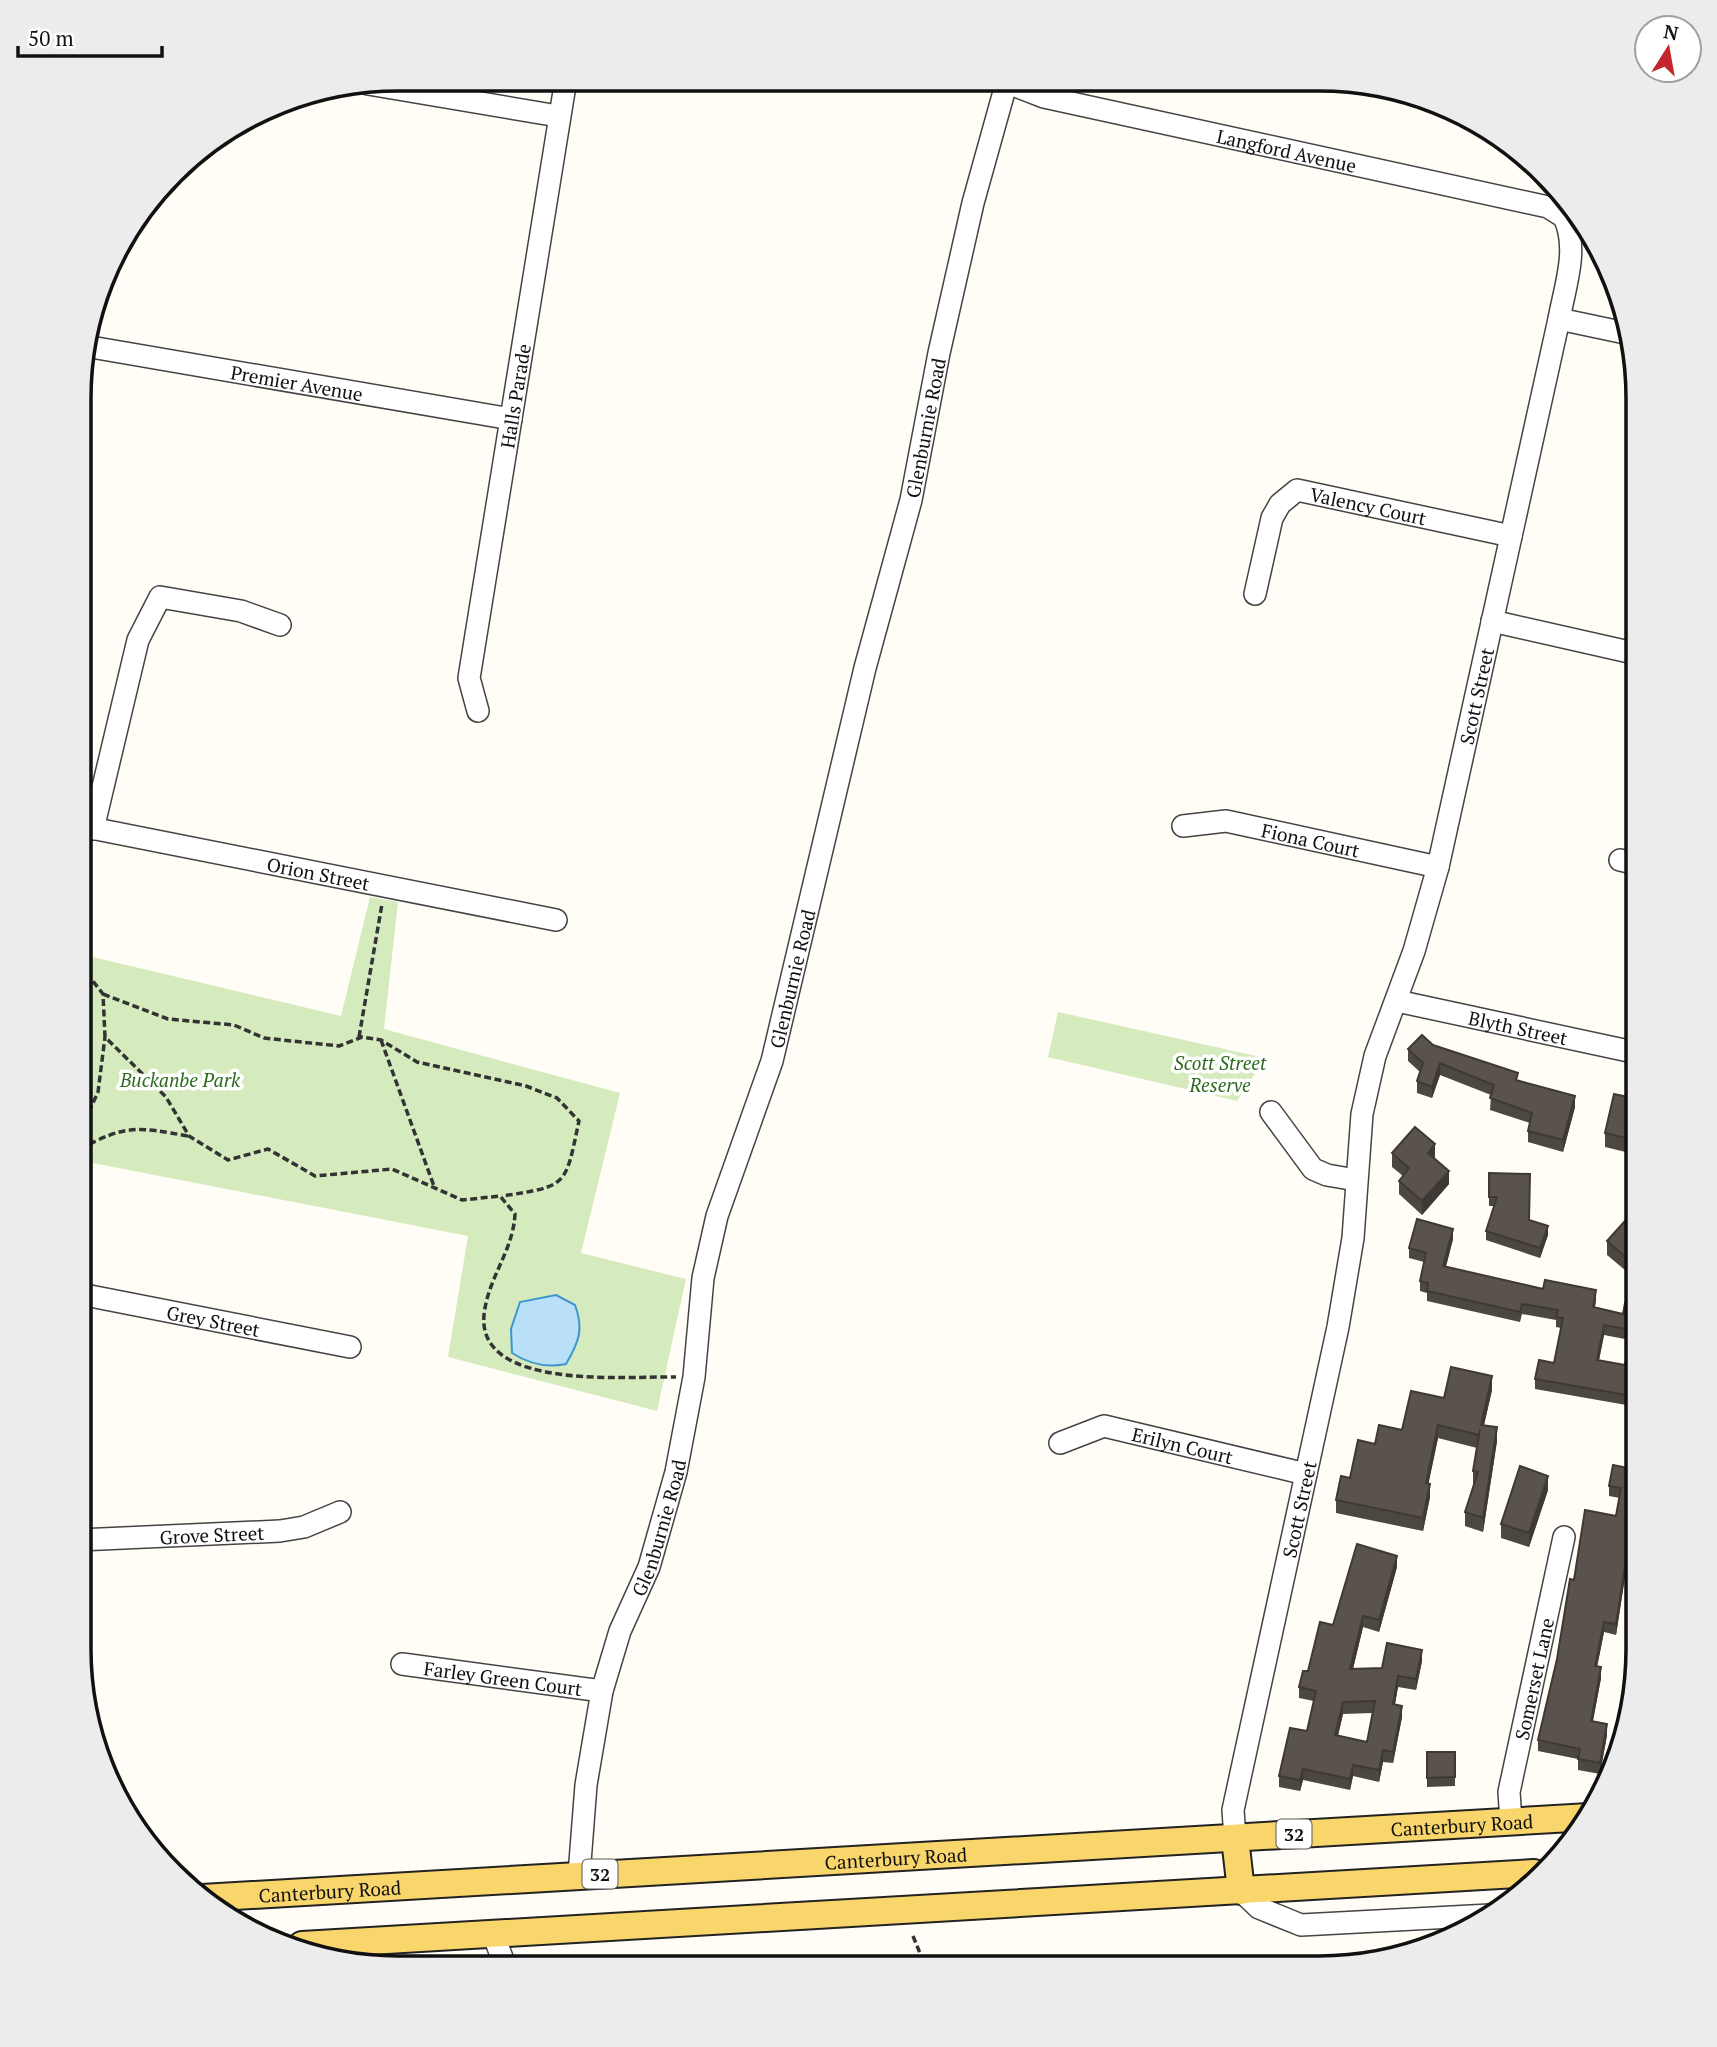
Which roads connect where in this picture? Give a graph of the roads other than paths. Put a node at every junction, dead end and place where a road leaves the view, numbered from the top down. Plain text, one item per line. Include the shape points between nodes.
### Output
1 (410, 91) edge
2 (563, 91) edge
3 (1005, 91) edge
4 (1030, 91) edge
5 (558, 116) junction
6 (1564, 213) edge
7 (1568, 219) edge
8 (1559, 319) junction
9 (1619, 332) edge
10 (96, 348) edge
11 (511, 419) junction
12 (1511, 536) junction
13 (1255, 594) dead end
14 (1492, 621) junction
15 (280, 625) dead end
16 (1626, 651) edge
17 (478, 711) dead end
18 (91, 812) edge
19 (1183, 826) dead end
20 (91, 828) edge
21 (1438, 867) junction
22 (556, 920) dead end
23 (1397, 1001) junction
24 (1626, 1050) edge
25 (1271, 1112) dead end
26 (1356, 1180) junction
27 (91, 1296) edge
28 (350, 1347) dead end
29 (1060, 1443) dead end
30 (1306, 1474) junction
31 (340, 1512) dead end
32 (1564, 1537) dead end
33 (91, 1539) edge
34 (402, 1664) dead end
35 (602, 1691) junction
36 (1576, 1817) edge
37 (1511, 1821) junction
38 (1235, 1838) junction
39 (1528, 1873) edge
40 (579, 1875) junction
41 (1241, 1891) junction
42 (217, 1897) edge
43 (1463, 1920) edge
44 (493, 1934) junction
45 (314, 1944) edge
46 (501, 1956) edge

1 - 5 street
2 - 5 street, Halls Parade
3 - 35 street, Glenburnie Road via 973,203 911,500 865,668 772,1061 717,1216 703,1278 694,1377 676,1472 649,1567 620,1631
4 - 6 street, Langford Avenue
5 - 11 street, Halls Parade
7 - 8 street, Scott Street via 1571,256
8 - 9 street
8 - 12 street, Scott Street
10 - 11 street, Premier Avenue
11 - 17 street, Halls Parade via 469,678
12 - 13 street, Valency Court via 1297,490 1280,503 1272,518
12 - 14 street, Scott Street
14 - 16 street
14 - 21 street, Scott Street
15 - 18 street via 242,611 160,597 138,640
19 - 21 street, Fiona Court via 1226,821
20 - 22 street, Orion Street
21 - 23 street, Scott Street
23 - 24 street, Blyth Street
23 - 26 street, Scott Street via 1375,1056 1362,1114
25 - 26 street via 1313,1169
26 - 30 street, Scott Street via 1351,1250
27 - 28 street, Grey Street
29 - 30 street, Erilyn Court via 1104,1426
30 - 38 street, Scott Street via 1233,1810
31 - 33 street, Grove Street via 304,1527 279,1531
32 - 37 street, Somerset Lane via 1509,1792
34 - 35 street, Farley Green Court
35 - 40 street, Glenburnie Road via 586,1785
36 - 37 main road, Canterbury Road / 32
37 - 38 main road, Canterbury Road / 32
38 - 40 main road, Canterbury Road / 32
38 - 41 main road
39 - 41 main road
40 - 42 main road, Canterbury Road / 32
41 - 43 street via 1259,1908 1301,1924
41 - 44 main road
44 - 45 main road
44 - 46 street

